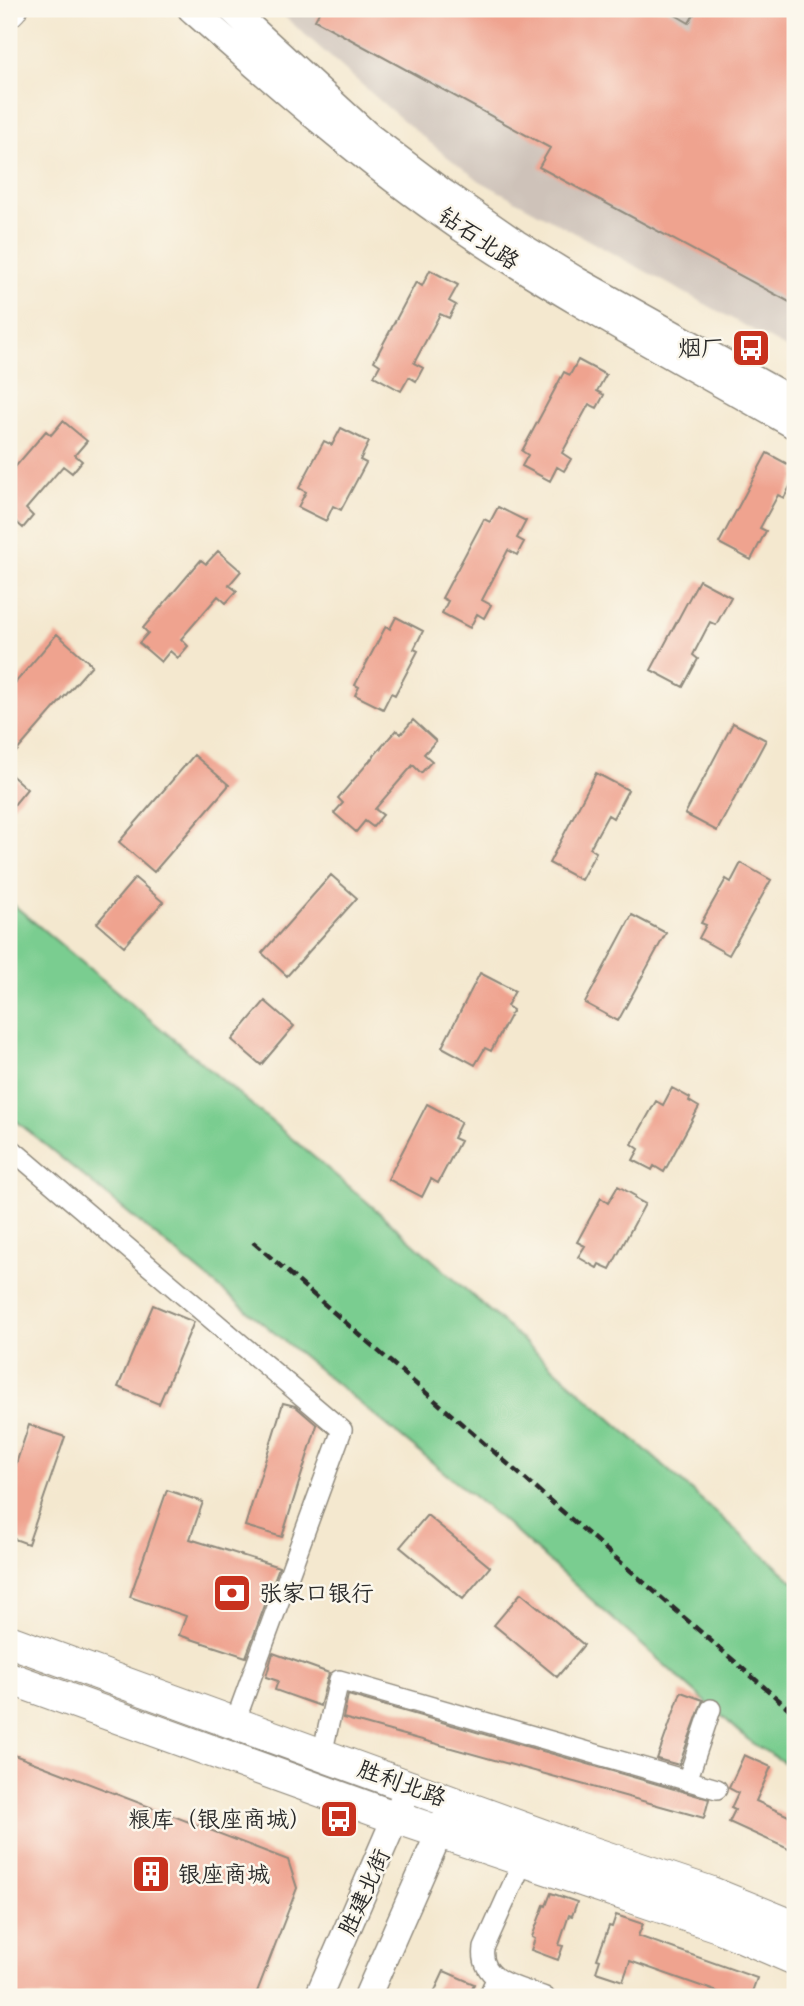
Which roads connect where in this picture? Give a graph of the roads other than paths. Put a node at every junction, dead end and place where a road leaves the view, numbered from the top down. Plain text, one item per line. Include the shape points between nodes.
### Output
1 (191, 9) edge
2 (231, 9) edge
3 (795, 402) edge
4 (795, 426) edge
5 (9, 1147) edge
6 (9, 1641) edge
7 (9, 1678) edge
8 (711, 1709) dead end
9 (235, 1722) junction
10 (322, 1754) junction
11 (687, 1781) junction
12 (410, 1786) junction
13 (717, 1789) dead end
14 (453, 1802) junction
15 (397, 1818) junction
16 (441, 1832) junction
17 (524, 1859) junction
18 (795, 1927) edge
19 (795, 1959) edge
20 (496, 1979) junction
21 (318, 1997) edge
22 (367, 1997) edge
23 (488, 1997) edge
24 (545, 1997) edge

1 - 4 main road, 钻石北路 via 449,220 608,320
2 - 3 main road, 钻石北路 via 369,136 444,193 578,281
5 - 9 street via 342,1430
6 - 9 highway, 胜利北路
7 - 15 highway, 胜利北路
8 - 11 street
9 - 10 highway, 胜利北路
10 - 11 street via 339,1680
10 - 12 highway, 胜利北路
11 - 13 street
12 - 14 highway, 胜利北路
12 - 15 main road, 胜建北街
14 - 16 main road, 胜建北街
14 - 18 highway, 胜利北路
15 - 16 highway, 胜利北路
15 - 21 main road, 胜建北街
16 - 17 highway, 胜利北路
16 - 22 main road, 胜建北街
17 - 19 highway, 胜利北路 via 719,1926
17 - 20 street via 484,1948 482,1959
20 - 23 street
20 - 24 street

